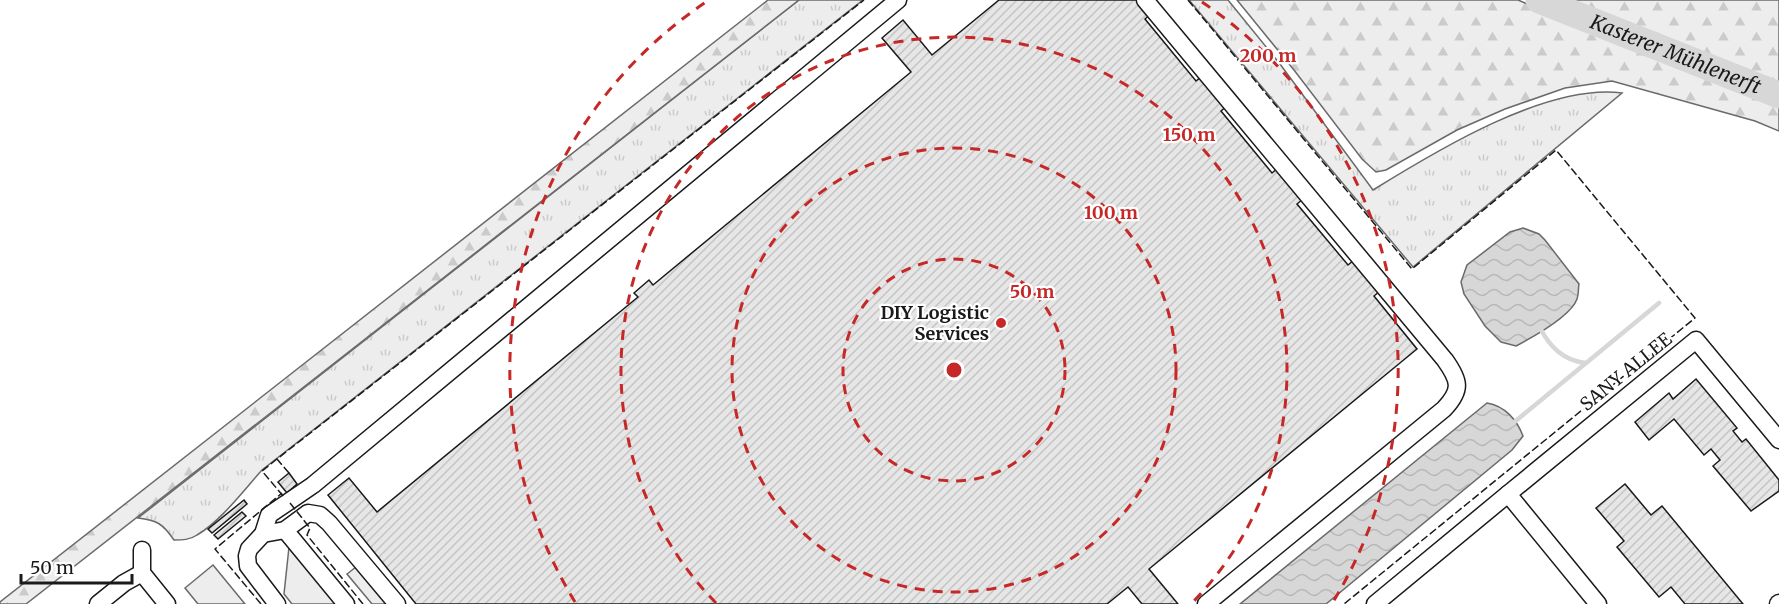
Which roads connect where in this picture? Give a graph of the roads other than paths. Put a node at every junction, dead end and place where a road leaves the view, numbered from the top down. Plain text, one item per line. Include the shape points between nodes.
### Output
1 (898, 0) edge
2 (1146, 0) edge
3 (1779, 440) edge
4 (313, 485) junction
5 (1508, 494) junction
6 (316, 513) junction
7 (285, 530) junction
8 (263, 534) junction
9 (142, 550) dead end
10 (142, 573) junction
11 (98, 604) edge
12 (167, 604) edge
13 (278, 604) edge
14 (346, 604) edge
15 (397, 604) edge
16 (1206, 604) edge
17 (1375, 604) edge
18 (1598, 604) edge

1 - 4 street
2 - 16 street via 1444,360 1457,384 1444,409
3 - 5 street, SANY ALLEE via 1696,340
4 - 6 street via 310,503
4 - 8 street via 269,515
5 - 17 street, SANY ALLEE
5 - 18 street
6 - 7 street via 304,515
6 - 15 street via 329,523
7 - 8 street
7 - 14 street
8 - 13 street via 249,549 247,561
9 - 10 street
10 - 11 street via 124,582
10 - 12 street

